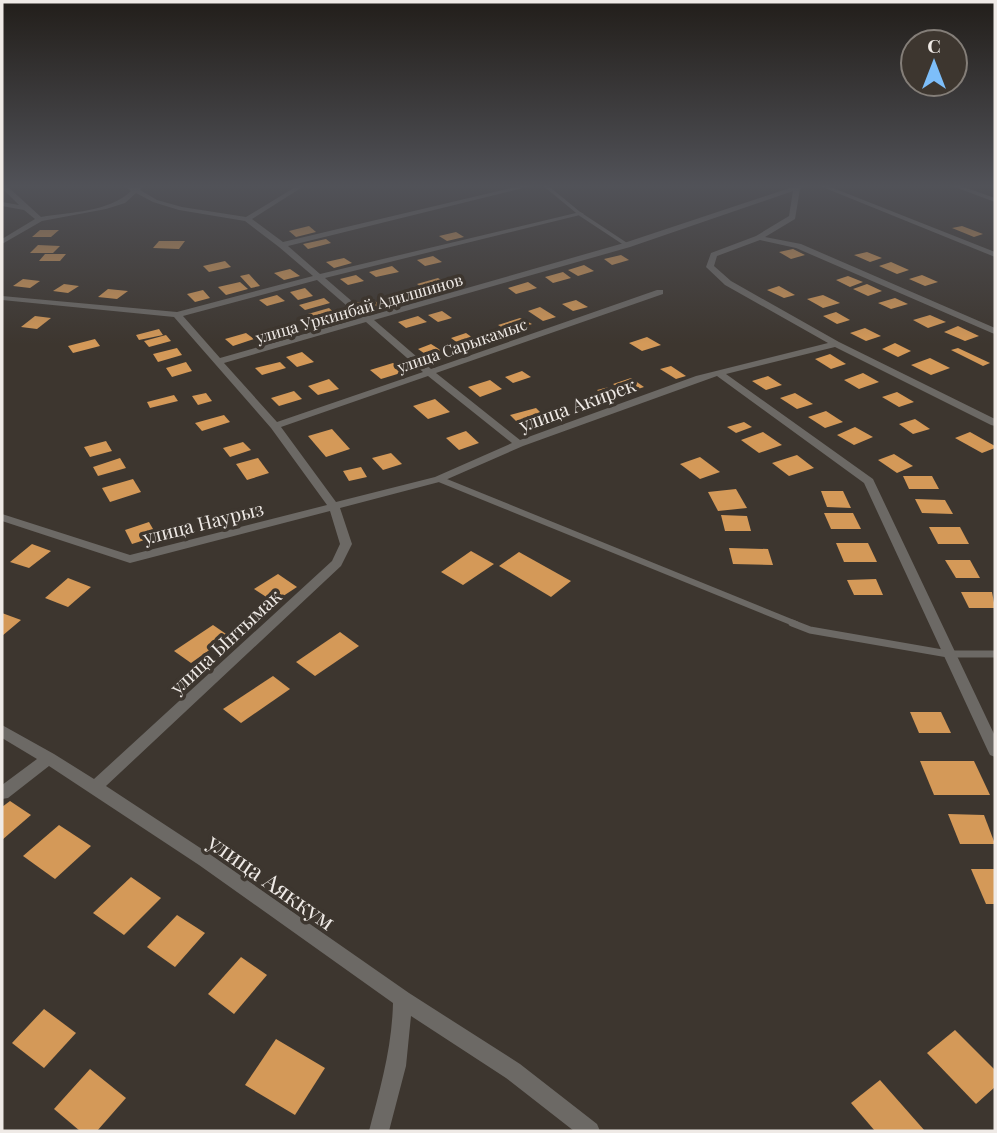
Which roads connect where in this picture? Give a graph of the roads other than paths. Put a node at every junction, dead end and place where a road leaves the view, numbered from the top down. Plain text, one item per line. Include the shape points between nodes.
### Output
1 (274, 239) edge
2 (308, 239) edge
3 (477, 239) edge
4 (618, 239) edge
5 (645, 239) edge
6 (757, 239) edge
7 (763, 239) edge
8 (955, 239) edge
9 (282, 245) junction
10 (627, 245) junction
11 (995, 255) edge
12 (318, 277) junction
13 (660, 292) dead end
14 (2, 298) edge
15 (13, 299) junction
16 (2, 307) edge
17 (177, 315) junction
18 (368, 321) junction
19 (995, 331) edge
20 (836, 344) junction
21 (220, 361) junction
22 (718, 373) junction
23 (431, 374) junction
24 (995, 423) edge
25 (275, 426) junction
26 (519, 444) junction
27 (439, 479) junction
28 (334, 507) junction
29 (2, 517) edge
30 (948, 654) junction
31 (995, 654) edge
32 (2, 731) edge
33 (995, 751) edge
34 (49, 758) junction
35 (94, 788) junction
36 (2, 793) edge
37 (401, 999) junction
38 (379, 1131) edge
39 (590, 1131) edge

1 - 9 street
2 - 9 street
3 - 12 street
4 - 10 lane
5 - 10 street
6 - 20 street via 714,255 710,267 728,283
7 - 19 street via 798,246
8 - 11 street
9 - 12 street
10 - 18 street, улица Уркинбай Адилшинов
12 - 17 street
12 - 18 street
13 - 23 street, улица Сарыкамыс
14 - 15 street
15 - 16 street
15 - 17 street
17 - 21 street, улица Ынтымак
18 - 21 street, улица Уркинбай Адилшинов
18 - 23 street
20 - 22 street, улица Акирек
20 - 24 street
21 - 25 street, улица Ынтымак
22 - 26 street, улица Акирек
22 - 30 street via 869,481
23 - 25 street, улица Сарыкамыс
23 - 26 street
25 - 28 street, улица Ынтымак
26 - 27 street, улица Акирек
27 - 28 street, улица Акирек
27 - 30 lane via 810,630
28 - 29 street, улица Наурыз via 130,559
28 - 35 street, улица Ынтымак via 346,544 337,563
30 - 31 lane
30 - 33 street
32 - 34 street, улица Аяккум
34 - 35 street, улица Аяккум
34 - 36 street
35 - 37 street, улица Аяккум
37 - 38 street via 403,1032
37 - 39 street via 513,1071

